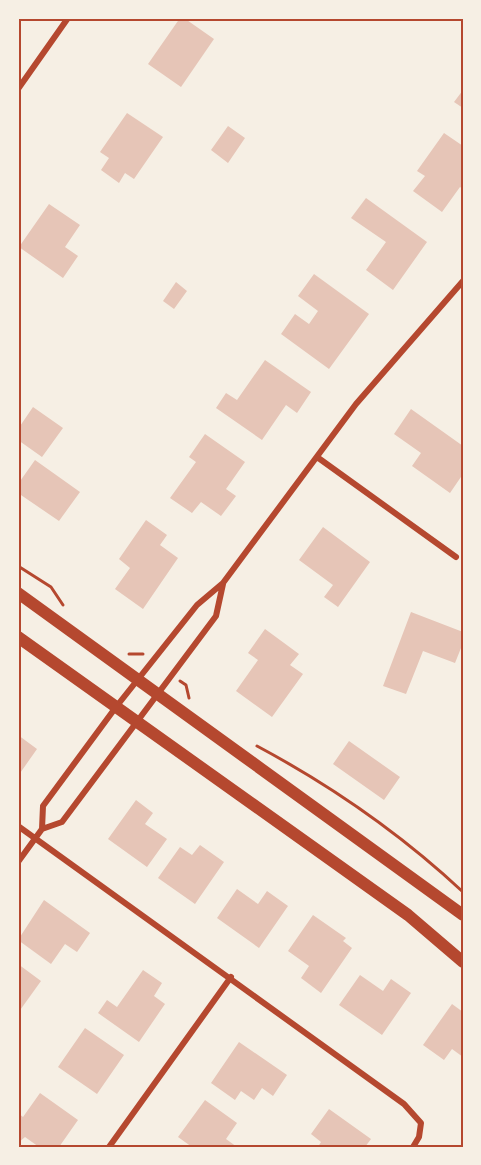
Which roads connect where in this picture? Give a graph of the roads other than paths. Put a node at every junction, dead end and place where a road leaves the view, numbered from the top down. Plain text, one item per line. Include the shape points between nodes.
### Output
1 (68, 18) edge
2 (18, 88) edge
3 (463, 281) edge
4 (317, 457) junction
5 (456, 557) dead end
6 (223, 583) junction
7 (18, 592) edge
8 (18, 637) edge
9 (138, 678) junction
10 (157, 692) junction
11 (116, 707) junction
12 (136, 721) junction
13 (18, 826) edge
14 (42, 829) junction
15 (35, 838) junction
16 (18, 862) edge
17 (463, 915) edge
18 (463, 962) edge
19 (231, 977) junction
20 (109, 1147) edge
21 (413, 1147) edge

1 - 2 street
3 - 4 street via 356,404
4 - 5 street
4 - 6 street
6 - 9 street via 196,605
6 - 10 street via 216,615
7 - 9 main road
8 - 11 main road
9 - 10 main road
9 - 11 street
10 - 12 street
10 - 17 main road
11 - 12 main road
11 - 14 street via 43,806
12 - 14 street via 62,822
12 - 18 main road via 408,915
13 - 15 street
14 - 15 street
15 - 16 street
15 - 19 street
19 - 20 street
19 - 21 street via 397,1098 421,1123

